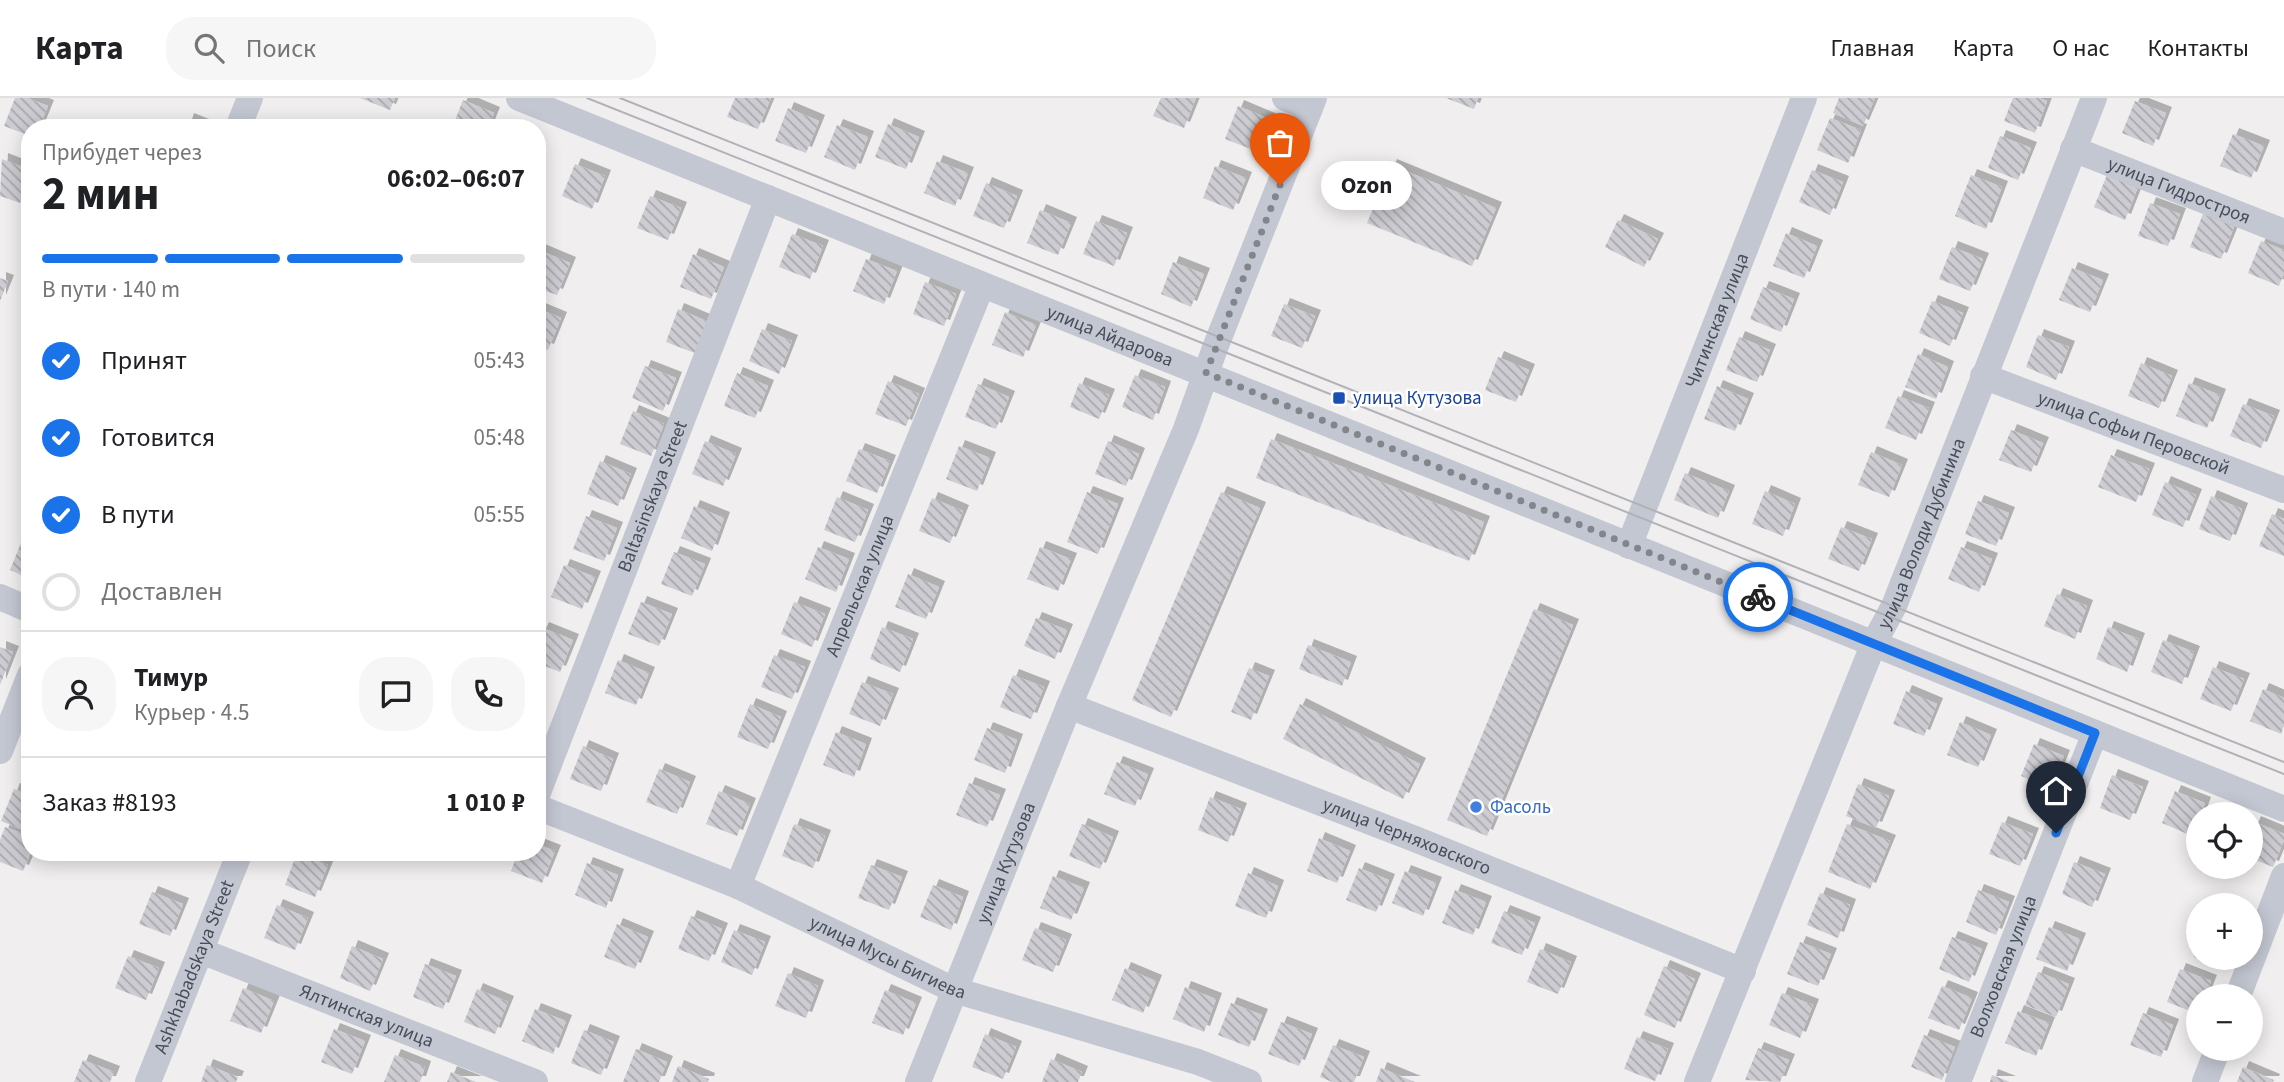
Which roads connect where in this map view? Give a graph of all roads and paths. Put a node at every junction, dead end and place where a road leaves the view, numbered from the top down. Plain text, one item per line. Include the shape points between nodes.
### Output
1 (250, 98) edge
2 (1285, 98) edge
3 (1804, 98) edge
4 (2094, 98) edge
5 (1312, 103) edge
6 (534, 108) edge
7 (242, 119) edge
8 (2073, 149) junction
9 (768, 198) junction
10 (2284, 232) edge
11 (982, 285) junction
12 (1206, 373) junction
13 (1983, 376) junction
14 (2284, 490) edge
15 (1629, 545) junction
16 (0, 597) edge
17 (21, 606) edge
18 (1874, 643) junction
19 (21, 698) edge
20 (1069, 706) junction
21 (2095, 733) junction
22 (0, 751) edge
23 (546, 771) edge
24 (2284, 809) edge
25 (546, 811) edge
26 (236, 861) edge
27 (2284, 876) edge
28 (738, 886) junction
29 (201, 951) junction
30 (1743, 971) junction
31 (2243, 984) edge
32 (954, 990) junction
33 (2213, 1061) edge
34 (1194, 1072) edge
35 (148, 1082) edge
36 (534, 1082) edge
37 (918, 1082) edge
38 (1249, 1082) edge
39 (1698, 1082) edge
40 (1958, 1082) edge
41 (2205, 1082) edge

1 - 7 street
2 - 5 street
3 - 15 street, Читинская улица
4 - 8 street, улица Володи Дубинина
5 - 12 street, улица Кутузова
6 - 9 street, улица Айдарова
8 - 10 street, улица Гидростроя
8 - 13 street, улица Володи Дубинина
9 - 11 street, улица Айдарова
9 - 23 street, Baltasinskaya Street
11 - 12 street, улица Айдарова
11 - 28 street, Апрельская улица
12 - 15 street, улица Айдарова
12 - 20 street, улица Кутузова
13 - 14 street, улица Софьи Перовской
13 - 18 street, улица Володи Дубинина via 1894,606
15 - 18 street, улица Айдарова
16 - 17 street
18 - 21 street, улица Айдарова
18 - 30 street, улица Володи Дубинина
19 - 22 street
20 - 30 street, улица Черняховского
20 - 32 street, улица Кутузова
21 - 24 street, улица Айдарова
21 - 40 street, Волховская улица
25 - 28 street, улица Мусы Бигиева
26 - 29 street, Ashkhabadskaya Street
27 - 31 street
28 - 32 street, улица Мусы Бигиева
29 - 35 street, Ashkhabadskaya Street
29 - 36 street, Ялтинская улица
30 - 39 street, улица Володи Дубинина
32 - 34 street, улица Мусы Бигиева
32 - 37 street, улица Кутузова
33 - 41 street
34 - 38 street, улица Мусы Бигиева

